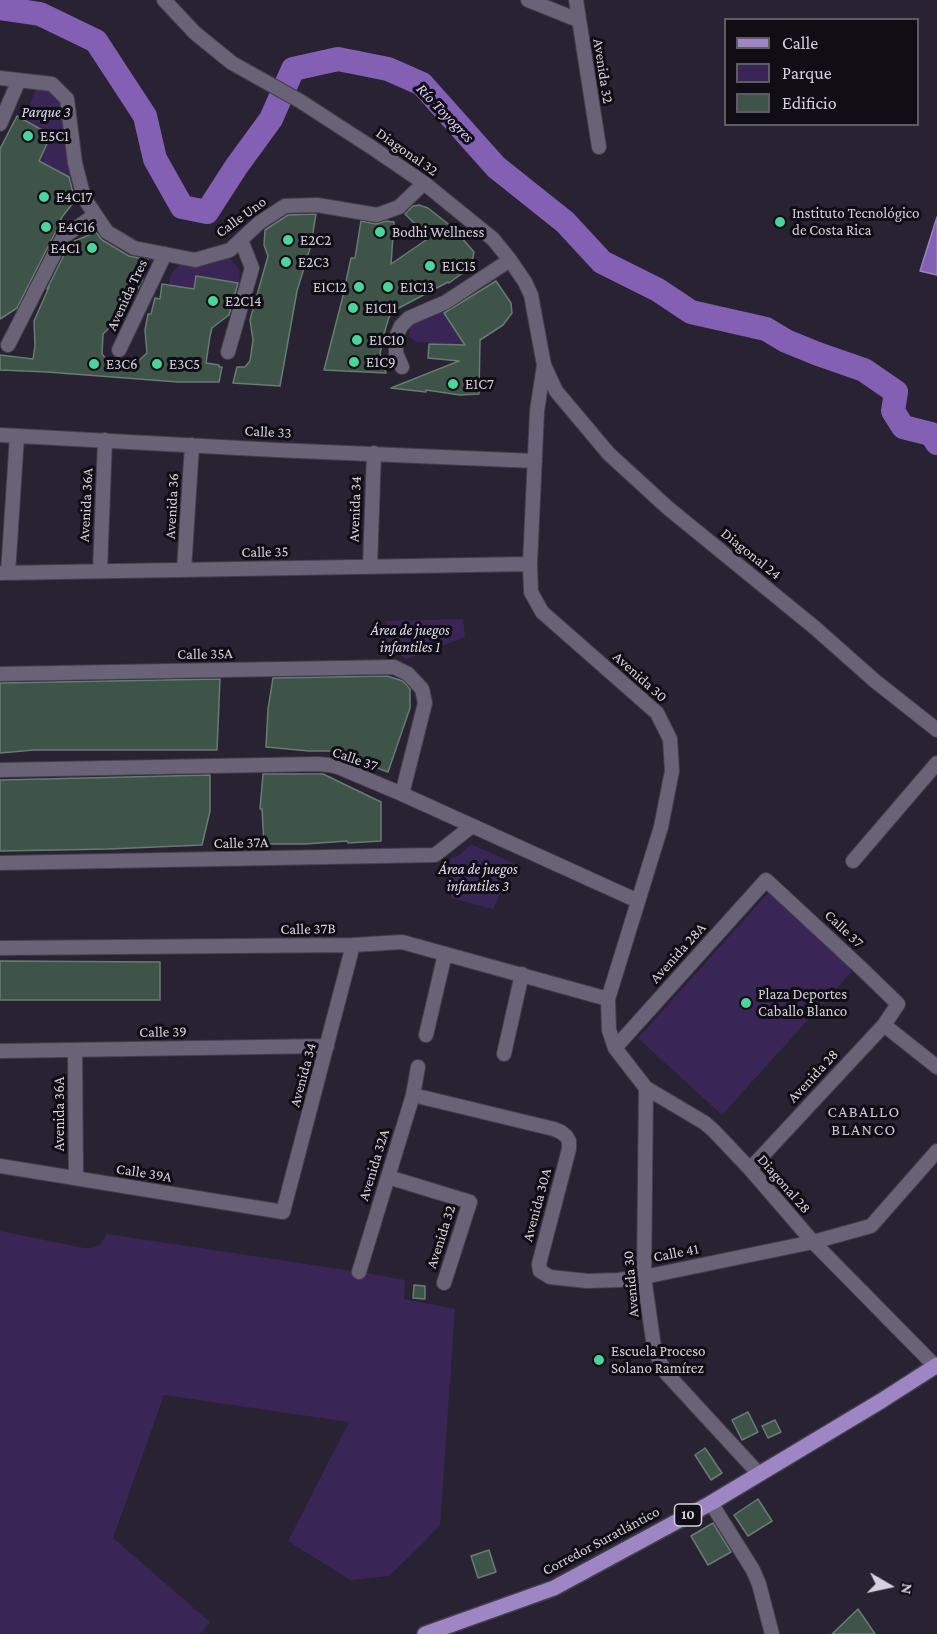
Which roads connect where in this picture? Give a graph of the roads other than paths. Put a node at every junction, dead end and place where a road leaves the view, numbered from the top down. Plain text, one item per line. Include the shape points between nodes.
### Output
1 (164, 0) edge
2 (528, 0) edge
3 (576, 0) edge
4 (578, 20) junction
5 (0, 78) edge
6 (20, 81) junction
7 (0, 124) edge
8 (599, 147) dead end
9 (424, 183) junction
10 (95, 215) junction
11 (241, 240) junction
12 (165, 254) junction
13 (510, 260) junction
14 (8, 345) dead end
15 (119, 350) dead end
16 (228, 352) dead end
17 (544, 365) junction
18 (402, 367) dead end
19 (556, 391) joint
20 (0, 435) edge
21 (17, 436) junction
22 (105, 440) junction
23 (192, 445) junction
24 (374, 453) junction
25 (535, 461) junction
26 (530, 564) junction
27 (370, 566) junction
28 (184, 570) junction
29 (100, 571) junction
30 (4, 573) edge
31 (0, 674) edge
32 (937, 730) edge
33 (937, 763) edge
34 (0, 770) edge
35 (402, 794) junction
36 (472, 826) junction
37 (853, 861) dead end
38 (0, 863) edge
39 (766, 880) joint
40 (638, 901) junction
41 (353, 945) junction
42 (0, 948) edge
43 (445, 954) junction
44 (522, 974) junction
45 (608, 999) junction
46 (897, 1004) joint
47 (884, 1025) junction
48 (609, 1030) joint
49 (426, 1035) dead end
50 (327, 1046) junction
51 (615, 1048) junction
52 (75, 1050) junction
53 (0, 1051) edge
54 (504, 1054) dead end
55 (937, 1067) edge
56 (418, 1068) dead end
57 (646, 1088) junction
58 (412, 1095) junction
59 (937, 1151) edge
60 (0, 1166) edge
61 (750, 1169) junction
62 (388, 1177) junction
63 (76, 1178) junction
64 (283, 1212) joint
65 (813, 1242) junction
66 (359, 1272) dead end
67 (545, 1275) joint
68 (644, 1277) junction
69 (444, 1282) dead end
70 (936, 1366) edge
71 (759, 1474) junction
72 (711, 1503) junction
73 (425, 1634) edge
74 (772, 1634) edge

1 - 9 street, Diagonal 32 via 195,33 232,63 300,101
2 - 4 street
3 - 4 street, Avenida 32
4 - 8 street, Avenida 32
5 - 6 street, Calle Uno
6 - 7 street
6 - 10 street, Calle Uno via 52,84 67,99 75,163 84,198
9 - 11 street, Calle Uno via 399,207 377,214 317,205 285,206
9 - 13 street, Diagonal 32 via 493,239
10 - 12 street, Calle Uno via 107,232 134,248
10 - 14 street via 63,237
11 - 12 street, Calle Uno via 230,250 195,260
11 - 16 street via 252,268
12 - 15 street, Avenida Tres
13 - 17 street, Diagonal 32 via 531,295
13 - 18 street via 446,302 409,318 396,337 396,353
17 - 19 street, Diagonal 32
17 - 25 street, Avenida 30
19 - 32 street, Diagonal 24 via 609,454 668,508
20 - 21 street, Calle 33
21 - 22 street, Calle 33
21 - 30 street
22 - 23 street, Calle 33
22 - 29 street, Avenida 36A
23 - 24 street, Calle 33
23 - 28 street, Avenida 36
24 - 25 street, Calle 33
24 - 27 street, Avenida 34
25 - 26 street, Avenida 30
26 - 27 street, Calle 35
26 - 40 street, Avenida 30 via 531,592 542,612 657,713 670,739 672,771 661,827
27 - 28 street, Calle 35
28 - 29 street, Calle 35
29 - 30 street, Calle 35
31 - 35 street, Calle 35A via 394,667 408,674 422,689 425,703
33 - 37 street
34 - 35 street, Calle 37 via 318,764
35 - 36 street, Calle 37
36 - 38 street, Calle 37A via 435,855
36 - 40 street, Calle 37
39 - 46 street, Calle 37
39 - 51 street, Avenida 28A
40 - 45 street, Avenida 30
41 - 42 street, Calle 37B
41 - 43 street, Calle 37B via 402,942
41 - 50 street, Avenida 34
43 - 44 street, Calle 37B
43 - 49 street
44 - 45 street, Calle 37B
44 - 54 street
45 - 48 street, Avenida 30
46 - 47 street, Avenida 28
47 - 55 street
47 - 61 street, Avenida 28
48 - 51 street, Diagonal 28
50 - 52 street, Calle 39
50 - 64 street, Avenida 34
51 - 57 street, Diagonal 28
52 - 53 street, Calle 39
52 - 63 street, Avenida 36A
56 - 58 street, Avenida 32A
57 - 61 street, Diagonal 28 via 705,1123
57 - 68 street, Avenida 30
58 - 62 street, Avenida 32A
58 - 67 street, Avenida 30A via 554,1129 569,1141 539,1264
59 - 65 street, Calle 41 via 871,1226
60 - 63 street, Calle 39A
61 - 65 street, Diagonal 28
62 - 66 street, Avenida 32A
62 - 69 street, Avenida 32 via 470,1202
63 - 64 street, Calle 39A
65 - 68 street, Calle 41
65 - 70 street, Diagonal 28
67 - 68 street, Calle 41 via 587,1281
68 - 71 street, Avenida 30 via 654,1347 660,1362
70 - 71 main road, Corredor Suratlántico / 10
71 - 72 main road, Corredor Suratlántico / 10
72 - 73 main road, Corredor Suratlántico / 10 via 554,1588
72 - 74 street via 753,1570

